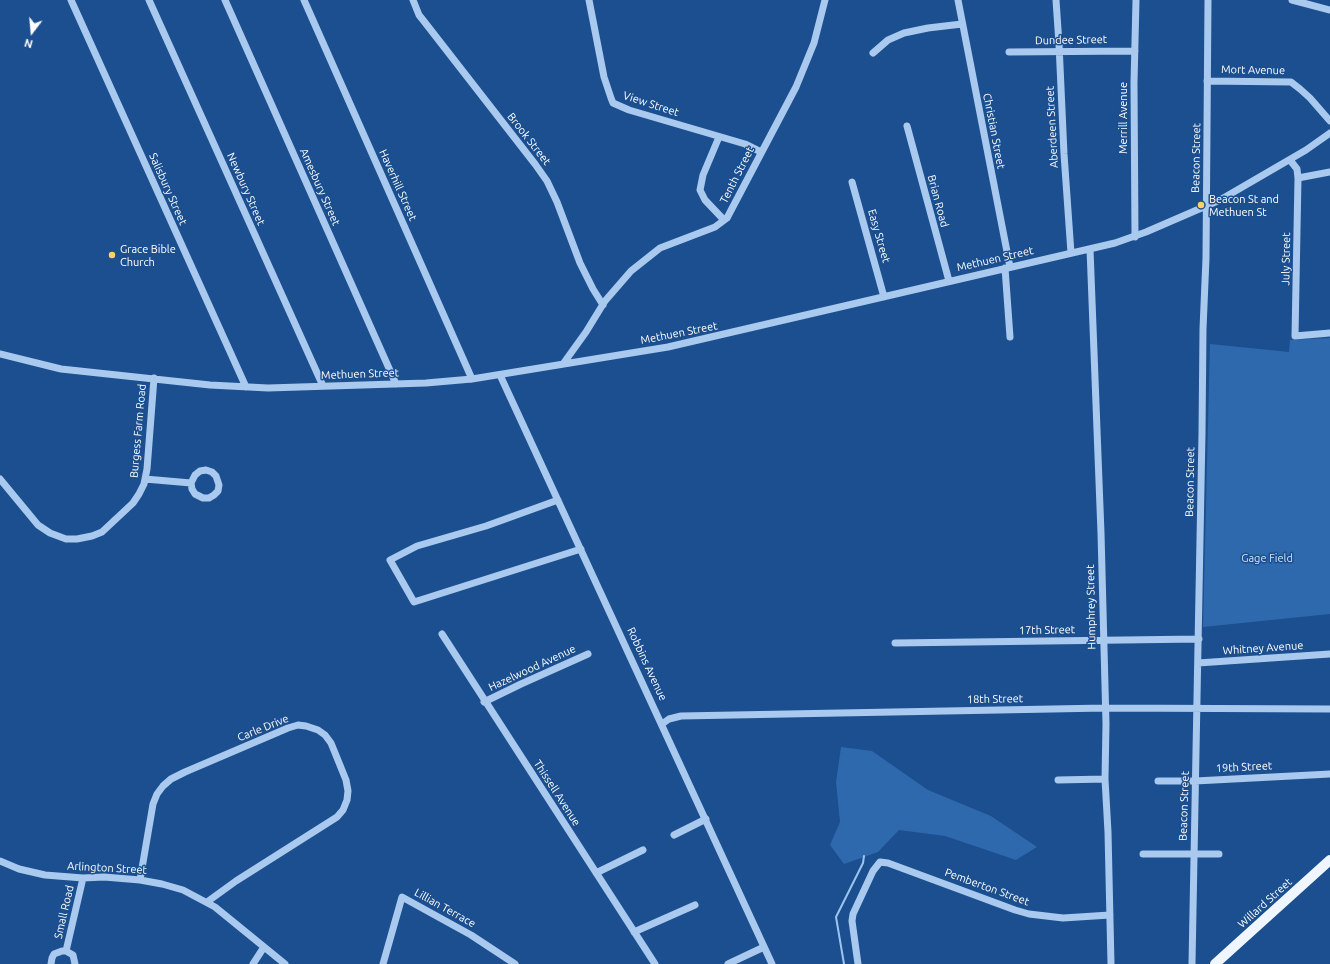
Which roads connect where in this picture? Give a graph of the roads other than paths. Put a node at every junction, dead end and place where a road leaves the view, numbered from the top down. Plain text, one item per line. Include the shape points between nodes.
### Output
1 (71, 0) edge
2 (148, 0) edge
3 (225, 0) edge
4 (304, 0) edge
5 (413, 0) edge
6 (589, 0) edge
7 (825, 0) edge
8 (958, 0) edge
9 (1056, 0) edge
10 (1136, 0) edge
11 (1208, 0) edge
12 (1292, 0) edge
13 (1330, 10) edge
14 (962, 24) junction
15 (1135, 50) junction
16 (1060, 51) junction
17 (1008, 52) dead end
18 (873, 53) dead end
19 (1207, 81) junction
20 (1330, 121) edge
21 (907, 126) dead end
22 (1330, 133) edge
23 (719, 137) junction
24 (761, 152) junction
25 (1290, 160) junction
26 (1330, 172) edge
27 (1298, 178) junction
28 (852, 182) dead end
29 (1206, 207) junction
30 (724, 220) junction
31 (1134, 237) junction
32 (1090, 249) junction
33 (1072, 253) junction
34 (1008, 268) junction
35 (949, 281) junction
36 (884, 297) junction
37 (603, 305) junction
38 (1330, 333) edge
39 (1010, 337) dead end
40 (0, 354) edge
41 (563, 364) junction
42 (500, 375) junction
43 (154, 378) junction
44 (472, 379) junction
45 (396, 384) junction
46 (323, 386) junction
47 (246, 387) junction
48 (0, 479) edge
49 (145, 479) junction
50 (191, 483) junction
51 (558, 500) junction
52 (581, 550) junction
53 (442, 634) dead end
54 (1199, 639) junction
55 (1103, 640) junction
56 (895, 643) dead end
57 (588, 654) dead end
58 (1330, 654) edge
59 (1198, 663) junction
60 (484, 702) junction
61 (1106, 708) junction
62 (1197, 709) junction
63 (1330, 709) edge
64 (662, 724) junction
65 (1330, 774) edge
66 (1106, 779) junction
67 (1058, 780) dead end
68 (1158, 780) dead end
69 (1195, 781) junction
70 (706, 819) junction
71 (674, 835) dead end
72 (643, 850) dead end
73 (1143, 854) dead end
74 (1194, 854) junction
75 (1219, 854) dead end
76 (1330, 860) edge
77 (0, 861) edge
78 (596, 873) junction
79 (82, 878) junction
80 (140, 880) junction
81 (207, 902) junction
82 (695, 905) dead end
83 (1110, 915) junction
84 (634, 932) junction
85 (264, 947) junction
86 (764, 947) junction
87 (66, 951) junction
88 (51, 964) edge
89 (76, 964) edge
90 (253, 964) edge
91 (285, 964) edge
92 (383, 964) edge
93 (515, 964) edge
94 (655, 964) edge
95 (728, 964) edge
96 (772, 964) edge
97 (858, 964) edge
98 (1111, 964) edge
99 (1192, 964) edge
100 (1215, 964) edge

1 - 47 street, Salisbury Street
2 - 46 street, Newbury Street
3 - 45 street, Amesbury Street
4 - 44 street, Haverhill Street
5 - 37 street, Brook Street via 425,24 547,181 580,263
6 - 23 street, View Street via 604,77 613,103
7 - 24 street, Tenth Street via 808,60
8 - 14 street, Christian Street
9 - 16 street, Aberdeen Street
10 - 15 street, Merrill Avenue
11 - 19 street, Beacon Street
12 - 13 street
14 - 18 street via 904,33 888,40
14 - 34 street, Christian Street
15 - 16 street, Dundee Street
15 - 31 street, Merrill Avenue
16 - 17 street, Dundee Street
16 - 33 street, Aberdeen Street
19 - 20 street, Mort Avenue via 1291,82 1310,98
19 - 29 street, Beacon Street
21 - 35 street, Brian Road
22 - 25 street, Methuen Street
23 - 24 street, View Street via 745,144
23 - 30 street via 703,175 700,192
24 - 30 street, Tenth Street
25 - 27 street, July Street via 1297,170
25 - 29 street, Methuen Street
26 - 27 street
27 - 38 street, July Street via 1295,336
28 - 36 street, Easy Street
29 - 31 street, Methuen Street
29 - 54 street, Beacon Street
30 - 37 street, Tenth Street via 715,227 656,250 631,271
31 - 32 street, Methuen Street
32 - 33 street, Methuen Street
32 - 55 street, Humphrey Street
33 - 34 street, Methuen Street
34 - 35 street, Methuen Street
34 - 39 street, Christian Street
35 - 36 street, Methuen Street
36 - 41 street, Methuen Street via 679,346
37 - 41 street, Tenth Street
40 - 43 street, Methuen Street via 61,368
41 - 42 street, Methuen Street
42 - 44 street, Methuen Street
42 - 51 street, Robbins Avenue
43 - 47 street, Methuen Street
43 - 49 street, Burgess Farm Road
44 - 45 street, Methuen Street
45 - 46 street, Methuen Street
46 - 47 street, Methuen Street
48 - 49 street, Burgess Farm Road via 42,528 60,538 71,540 87,538 102,532 113,523 136,498
49 - 50 street
50 - 50 street via 197,473 206,470 216,476 218,491 209,498 203,498 193,492
51 - 52 street, Robbins Avenue
51 - 52 street via 486,526 417,546 390,560 414,602
52 - 64 street, Robbins Avenue
53 - 60 street, Thissell Avenue
54 - 55 street, 17th Street
54 - 59 street, Beacon Street
55 - 56 street, 17th Street
55 - 61 street, Humphrey Street
57 - 60 street, Hazelwood Avenue
58 - 59 street, Whitney Avenue
59 - 62 street, Beacon Street
60 - 78 street, Thissell Avenue
61 - 62 street, 18th Street
61 - 64 street, 18th Street via 681,716
61 - 66 street, Humphrey Street
62 - 63 street, 18th Street
62 - 69 street, Beacon Street
64 - 70 street, Robbins Avenue
65 - 69 street, 19th Street
66 - 67 street
66 - 83 street, Humphrey Street
68 - 69 street, 19th Street
69 - 74 street, Beacon Street
70 - 71 street
70 - 86 street, Robbins Avenue
72 - 78 street
73 - 74 street
74 - 75 street
74 - 99 street, Beacon Street
76 - 100 main road, Willard Street
77 - 79 street, Arlington Street via 32,873
78 - 84 street, Thissell Avenue
79 - 80 street, Arlington Street
79 - 87 street, Small Road
80 - 81 street, Arlington Street via 183,890
80 - 81 street, Carle Drive via 157,794 171,779 288,728 298,725 318,730 331,743 346,780 348,791 343,810 337,817
81 - 85 street, Arlington Street
82 - 84 street
83 - 97 street, Pemberton Street via 1063,918 1029,914 880,862 853,914
83 - 98 street, Humphrey Street
84 - 94 street, Thissell Avenue
85 - 90 street
85 - 91 street, Arlington Street
86 - 95 street
86 - 96 street, Robbins Avenue
87 - 88 street, Small Road via 54,954
87 - 89 street, Small Road via 73,955
92 - 93 street, Lillian Terrace via 402,896 471,935

